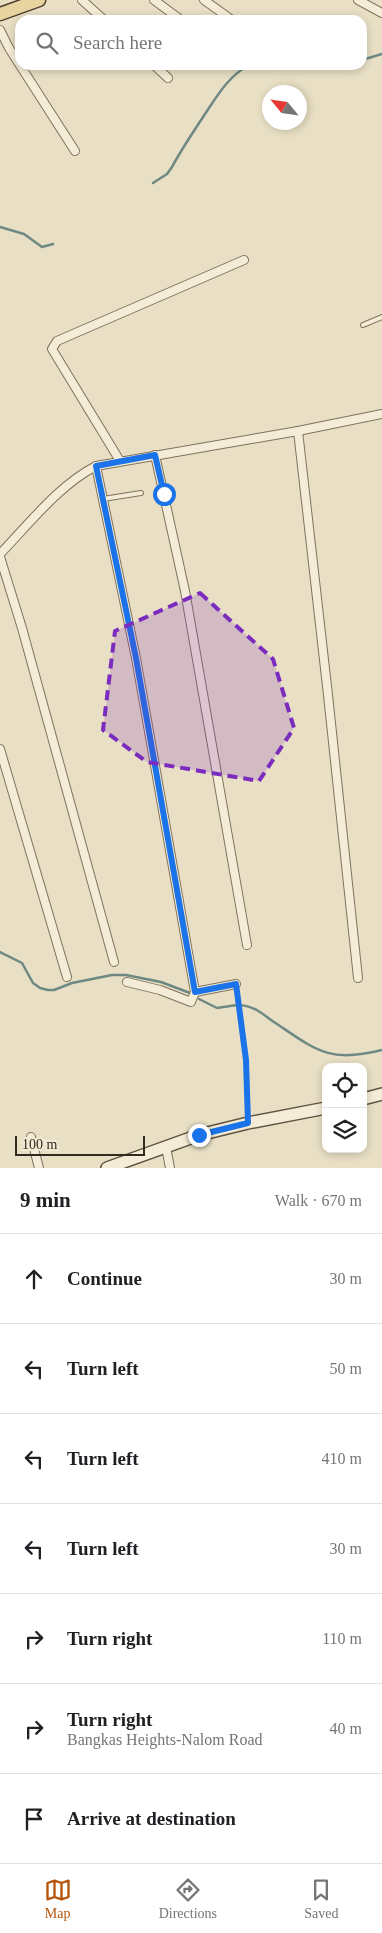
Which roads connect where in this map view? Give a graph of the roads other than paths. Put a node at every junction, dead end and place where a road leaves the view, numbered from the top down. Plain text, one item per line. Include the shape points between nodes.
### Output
1 (39, 0) edge
2 (82, 0) edge
3 (154, 0) edge
4 (204, 0) edge
5 (358, 0) edge
6 (382, 13) edge
7 (0, 14) edge
8 (98, 15) edge
9 (174, 15) edge
10 (225, 15) edge
11 (0, 30) edge
12 (15, 59) edge
13 (22, 70) edge
14 (159, 70) edge
15 (168, 78) dead end
16 (75, 151) dead end
17 (244, 260) dead end
18 (382, 317) edge
19 (363, 325) dead end
20 (382, 414) edge
21 (298, 431) junction
22 (155, 455) junction
23 (120, 461) junction
24 (96, 466) junction
25 (141, 493) dead end
26 (103, 499) junction
27 (0, 555) edge
28 (0, 748) edge
29 (247, 945) dead end
30 (114, 962) dead end
31 (67, 977) dead end
32 (358, 978) dead end
33 (127, 982) dead end
34 (236, 984) road end
35 (195, 992) junction
36 (382, 1094) edge
37 (367, 1098) edge
38 (322, 1109) edge
39 (31, 1137) dead end
40 (166, 1147) junction
41 (39, 1168) edge
42 (107, 1168) edge
43 (170, 1168) edge

1 - 7 main road
2 - 8 street
3 - 9 street
4 - 10 street
5 - 6 street
11 - 12 street
13 - 16 street
14 - 15 street
17 - 23 street via 54,345 52,349
18 - 19 lane
20 - 21 street
21 - 22 street
21 - 32 street
22 - 23 street
22 - 29 street via 185,590
23 - 24 street
24 - 26 street
24 - 27 street via 82,472 67,485
25 - 26 lane
26 - 35 street via 136,658
27 - 30 street
28 - 31 street
33 - 35 street via 191,1002
34 - 35 street
36 - 37 street
38 - 40 street via 199,1135
39 - 41 street
40 - 42 street
40 - 43 street

